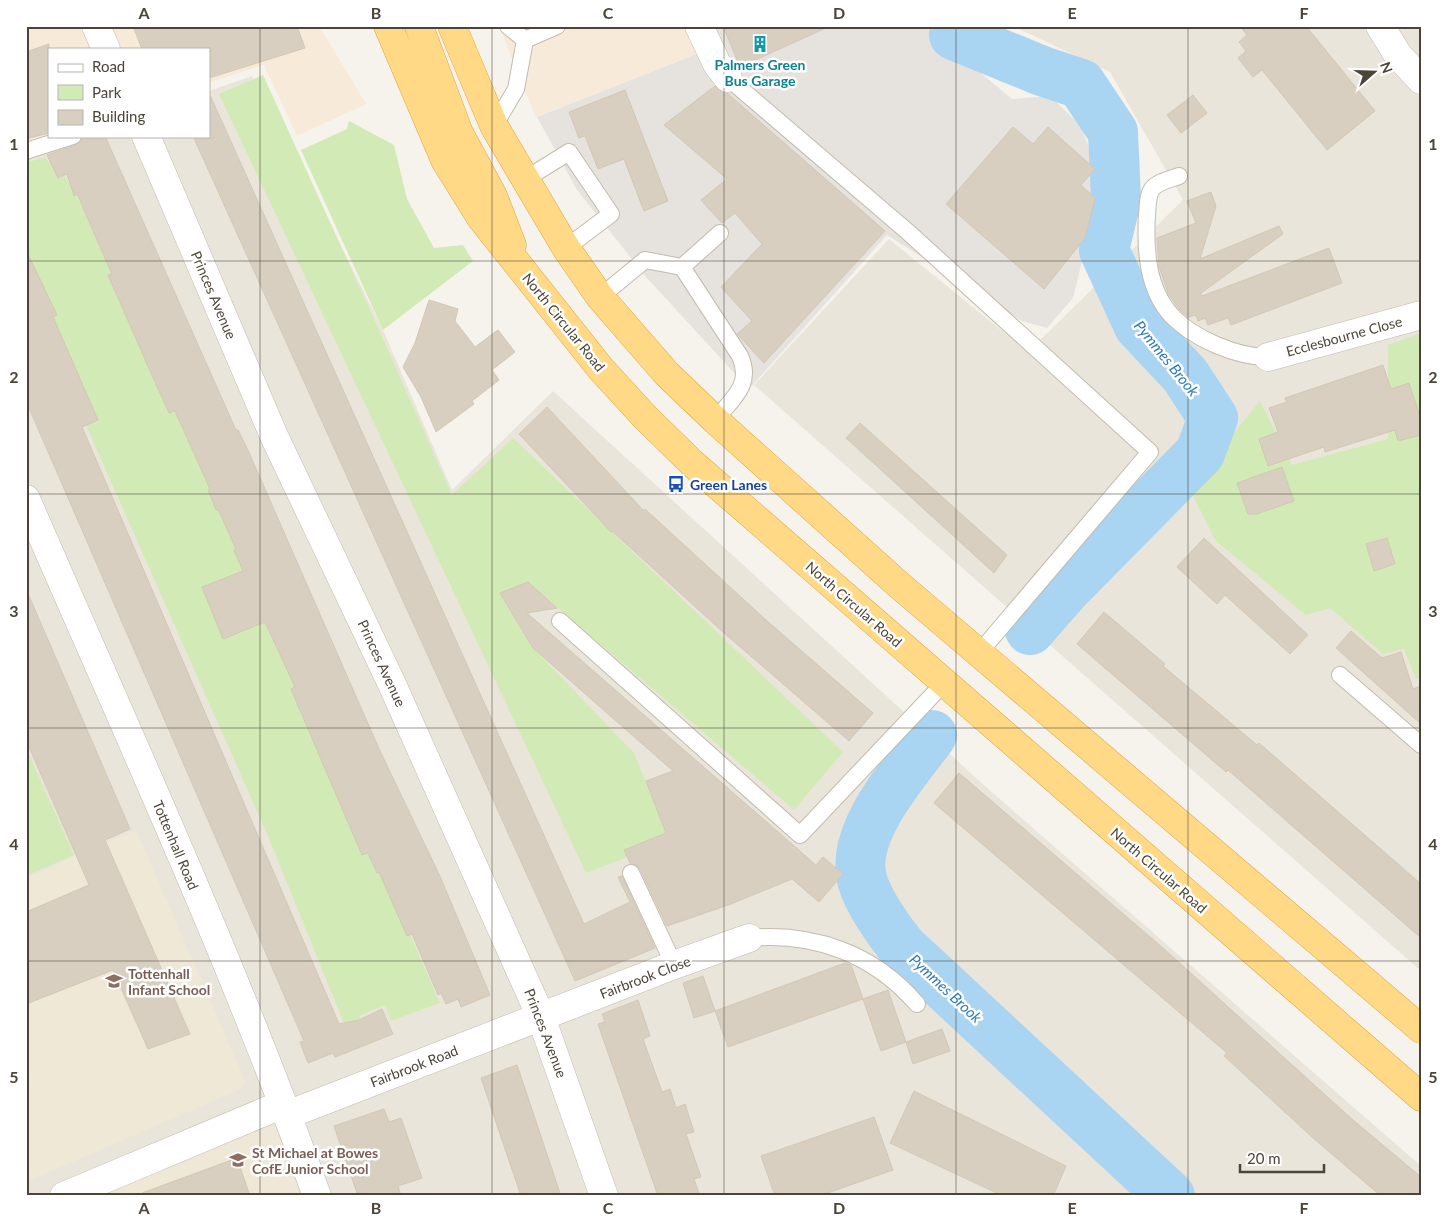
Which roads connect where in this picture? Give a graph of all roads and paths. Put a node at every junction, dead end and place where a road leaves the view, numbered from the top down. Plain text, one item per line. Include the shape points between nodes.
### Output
1 (96, 26) edge
2 (388, 26) edge
3 (419, 26) edge
4 (452, 26) edge
5 (508, 26) edge
6 (557, 26) edge
7 (699, 26) edge
8 (1380, 26) edge
9 (525, 40) junction
10 (106, 48) edge
11 (728, 78) joint
12 (1421, 80) edge
13 (494, 126) junction
14 (67, 138) edge
15 (147, 138) edge
16 (26, 151) edge
17 (1179, 176) dead end
18 (524, 180) junction
19 (720, 233) dead end
20 (566, 248) junction
21 (519, 265) junction
22 (682, 268) junction
23 (600, 297) junction
24 (1421, 315) edge
25 (1268, 357) joint
26 (714, 420) junction
27 (26, 499) edge
28 (560, 621) dead end
29 (979, 653) junction
30 (1340, 675) dead end
31 (944, 683) junction
32 (1421, 745) edge
33 (631, 873) dead end
34 (749, 938) joint
35 (674, 965) junction
36 (917, 1004) dead end
37 (542, 1017) junction
38 (1421, 1029) edge
39 (1421, 1097) edge
40 (285, 1110) junction
41 (64, 1196) edge
42 (317, 1196) edge
43 (604, 1196) edge

1 - 10 street
2 - 21 highway, North Circular Road via 445,160 481,218
3 - 21 highway via 459,133 493,196
4 - 13 highway
5 - 9 lane
6 - 9 lane
7 - 11 street via 716,64
8 - 12 street via 1398,55
9 - 13 lane via 516,89
11 - 29 lane via 908,232 1150,452
13 - 18 highway
14 - 16 lane
15 - 37 street, Princes Avenue via 274,436 391,682
17 - 25 lane via 1157,185 1148,199 1146,254 1162,301 1172,316 1191,331 1253,357
18 - 20 highway
18 - 20 lane via 569,152 611,214
19 - 22 lane
20 - 23 highway
21 - 31 highway, North Circular Road via 565,325 645,417 692,463
22 - 23 lane via 646,260
22 - 26 lane via 740,356 745,369 744,382 738,392
23 - 26 highway via 667,374
24 - 25 street, Ecclesbourne Close
26 - 29 highway
27 - 40 street, Tottenhall Road via 212,928
28 - 31 lane via 800,835
29 - 38 highway
30 - 32 lane
31 - 39 highway, North Circular Road
33 - 35 lane
34 - 35 street, Fairbrook Close
34 - 36 lane via 817,942 851,952 883,970
35 - 37 street, Fairbrook Close
37 - 40 street, Fairbrook Road
37 - 43 street, Princes Avenue
40 - 41 street, Fairbrook Road
40 - 42 street, Tottenhall Road

